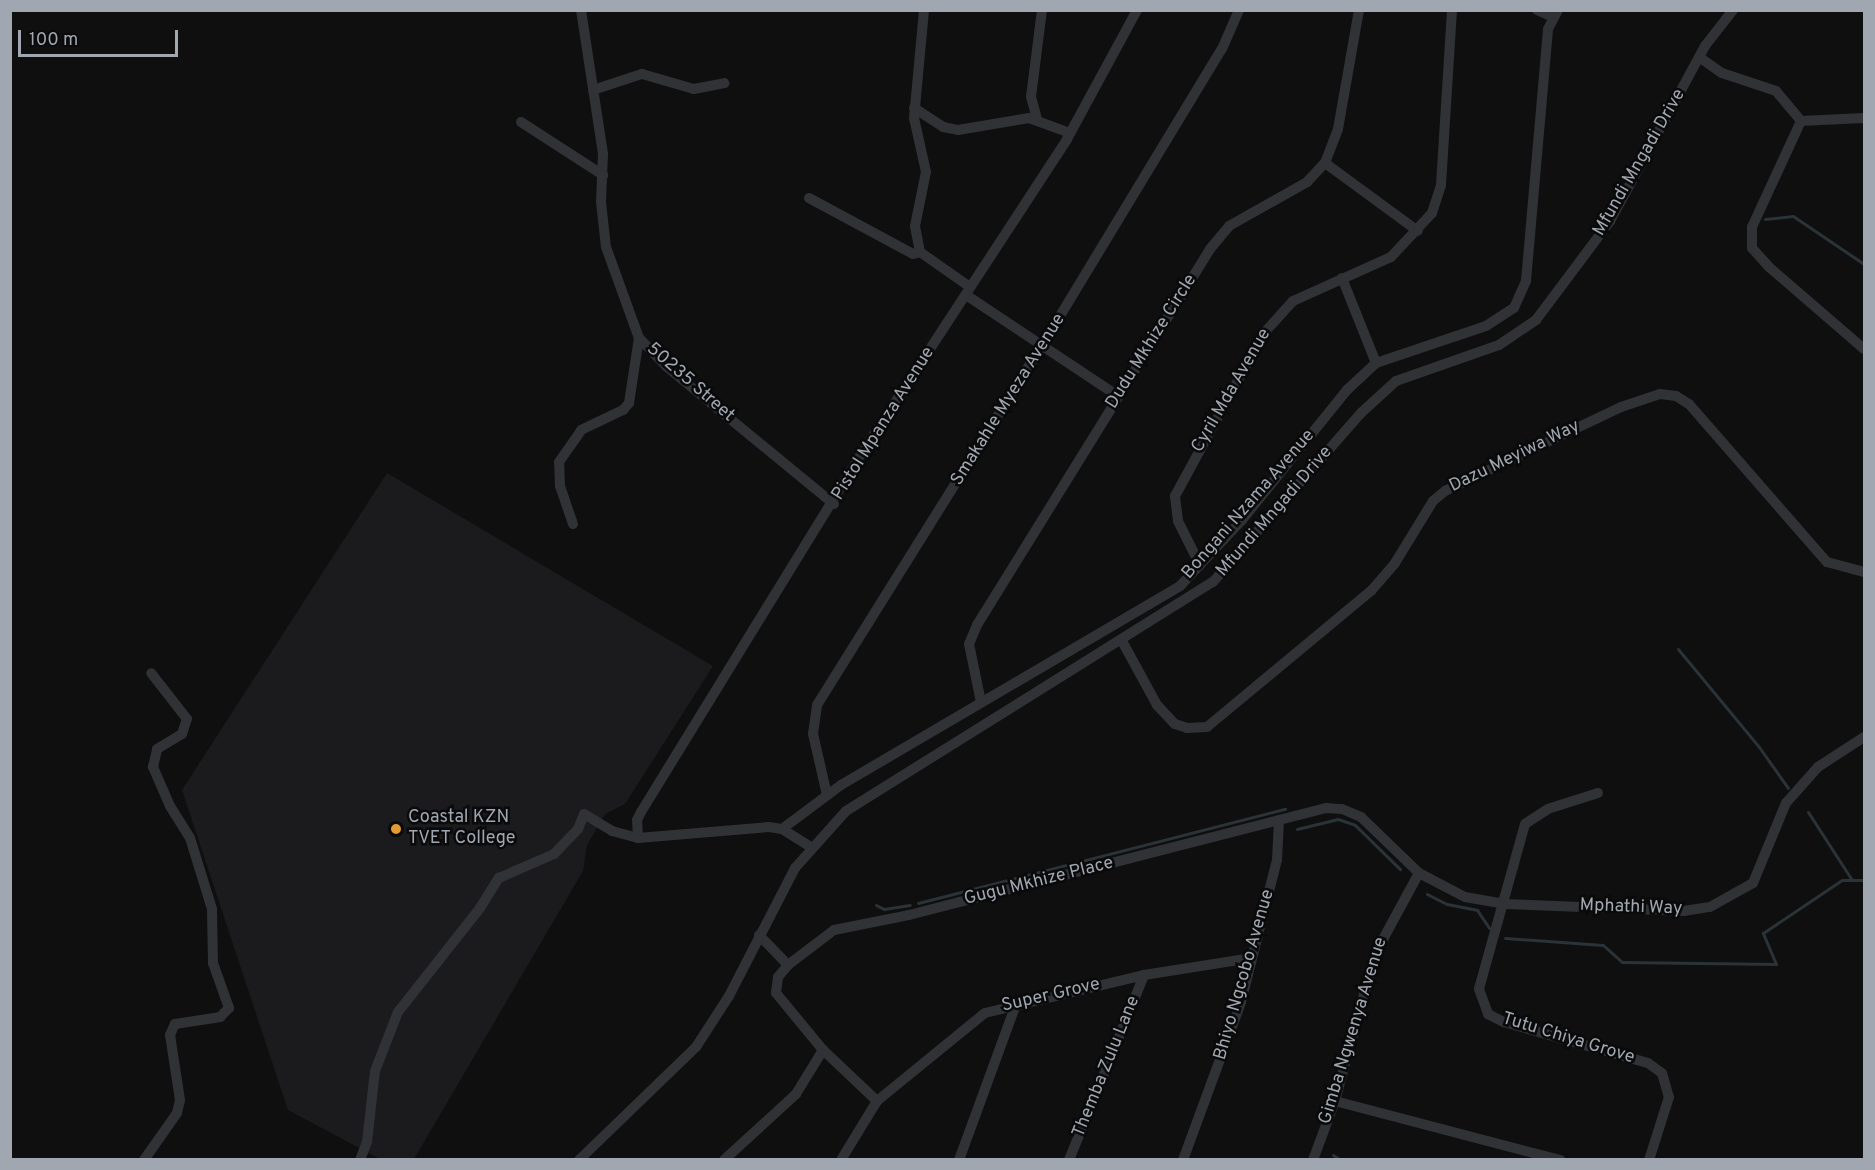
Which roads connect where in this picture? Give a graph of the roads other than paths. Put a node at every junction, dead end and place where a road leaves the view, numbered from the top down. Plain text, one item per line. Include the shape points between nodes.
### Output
1 (582, 10) edge
2 (924, 10) edge
3 (1042, 10) edge
4 (1137, 10) edge
5 (1239, 10) edge
6 (1359, 10) edge
7 (1452, 10) edge
8 (1537, 10) edge
9 (1733, 10) edge
10 (1556, 14) edge
11 (1699, 57) junction
12 (724, 83) dead end
13 (592, 90) junction
14 (914, 108) junction
15 (1864, 118) edge
16 (1037, 119) junction
17 (1801, 121) junction
18 (521, 122) dead end
19 (1070, 133) junction
20 (1325, 163) junction
21 (603, 175) junction
22 (809, 198) dead end
23 (1418, 231) junction
24 (920, 252) junction
25 (1342, 278) junction
26 (968, 291) junction
27 (639, 338) junction
28 (1044, 344) junction
29 (1864, 349) edge
30 (1376, 363) junction
31 (1118, 396) junction
32 (834, 504) junction
33 (573, 524) dead end
34 (1200, 565) junction
35 (1864, 572) edge
36 (1122, 641) junction
37 (151, 673) dead end
38 (981, 702) junction
39 (1864, 737) edge
40 (1598, 793) dead end
41 (827, 795) junction
42 (1342, 809) joint
43 (1279, 820) junction
44 (782, 829) junction
45 (638, 838) junction
46 (811, 847) junction
47 (1419, 873) junction
48 (1504, 904) junction
49 (759, 935) junction
50 (1251, 958) junction
51 (788, 964) junction
52 (1144, 975) junction
53 (1016, 1004) junction
54 (823, 1050) junction
55 (877, 1101) junction
56 (1335, 1101) junction
57 (144, 1160) edge
58 (360, 1160) edge
59 (579, 1160) edge
60 (724, 1160) edge
61 (842, 1160) edge
62 (959, 1160) edge
63 (1069, 1160) edge
64 (1183, 1160) edge
65 (1312, 1160) edge
66 (1560, 1160) edge
67 (1649, 1160) edge

1 - 13 street, 50235 Street
2 - 14 street
3 - 16 street via 1031,97
4 - 19 street, Pistol Mpanza Avenue
5 - 28 street, Smakahle Myeza Avenue via 1222,49
6 - 20 street, Dudu Mkhize Circle via 1338,129
7 - 23 street, Cyril Mda Avenue via 1441,185 1432,213
8 - 10 street
9 - 11 street, Mfundi Mngadi Drive
10 - 30 street, Bongani Nzama Avenue via 1548,29 1536,188 1522,296 1502,318 1486,326
11 - 17 street via 1731,77 1776,91
11 - 36 street, Mfundi Mngadi Drive via 1610,221 1536,320 1499,345 1396,381 1361,412 1227,570
12 - 13 street via 694,89 642,74
13 - 21 street, 50235 Street via 602,140
14 - 16 street via 943,127 958,130
14 - 24 street via 926,172 915,226
15 - 17 street
16 - 19 street
17 - 29 street via 1749,237 1764,263
18 - 21 street
19 - 26 street, Pistol Mpanza Avenue
20 - 23 street
20 - 31 street, Dudu Mkhize Circle via 1307,182 1229,226 1209,249
21 - 27 street, 50235 Street via 606,247
22 - 24 street via 913,254
23 - 25 street, Cyril Mda Avenue via 1391,257
24 - 26 street
25 - 30 street
25 - 34 street, Cyril Mda Avenue via 1293,301 1278,315 1248,358 1181,482 1174,509
26 - 28 street
26 - 32 street, Pistol Mpanza Avenue via 856,462
27 - 32 street, 50235 Street via 667,367
27 - 33 street via 629,403 623,410 581,430 559,462 560,486
28 - 31 street
28 - 41 street, Smakahle Myeza Avenue via 817,705 813,734
30 - 34 street, Bongani Nzama Avenue via 1347,390 1242,520
31 - 38 street, Dudu Mkhize Circle via 977,625 969,644
32 - 45 street, Pistol Mpanza Avenue via 641,812 637,820
34 - 38 street, Bongani Nzama Avenue via 1163,598
35 - 36 street, Dazu Meyiwa Way via 1827,561 1689,404 1676,396 1660,394 1621,407 1445,491 1432,501 1395,562 1371,591 1207,727 1175,724 1157,705
36 - 46 street, Mfundi Mngadi Drive via 880,787 846,811
37 - 57 street via 187,718 182,734 157,749 153,767 190,838 212,909 213,963 229,1008 220,1017 183,1021 172,1028 180,1100 177,1113
38 - 41 street, Bongani Nzama Avenue
39 - 48 street, Mphathi Way via 1838,751 1799,786 1786,803 1753,882 1734,896 1710,907 1684,911
40 - 48 street via 1548,809 1525,824
41 - 44 street, Bongani Nzama Avenue
42 - 43 street, Gugu Mkhize Place via 1326,808
42 - 47 street, Mphathi Way via 1361,818
43 - 50 street, Bhiyo Ngcobo Avenue via 1277,860
43 - 51 street, Gugu Mkhize Place via 909,915 844,926
44 - 45 street
44 - 46 street
45 - 58 street via 612,831 584,814 578,829 555,854 499,878 398,1012 375,1071 367,1142
46 - 49 street, Mfundi Mngadi Drive via 783,886
47 - 48 street, Mphathi Way via 1450,892
47 - 56 street, Gimba Ngwenya Avenue via 1375,954
48 - 67 street, Tutu Chiya Grove via 1479,989 1488,1014 1648,1063 1666,1080 1669,1097
49 - 51 street
49 - 59 street, Mfundi Mngadi Drive via 729,996 696,1047
50 - 52 street, Super Grove
50 - 64 street, Bhiyo Ngcobo Avenue via 1235,1022
51 - 54 street, Gugu Mkhize Place via 775,984 781,1002
52 - 53 street, Super Grove
52 - 63 street, Themba Zulu Lane
53 - 55 street, Super Grove via 986,1013
53 - 62 street
54 - 55 street
54 - 60 street via 796,1094
55 - 61 street, Super Grove
56 - 65 street, Gimba Ngwenya Avenue
56 - 66 street

